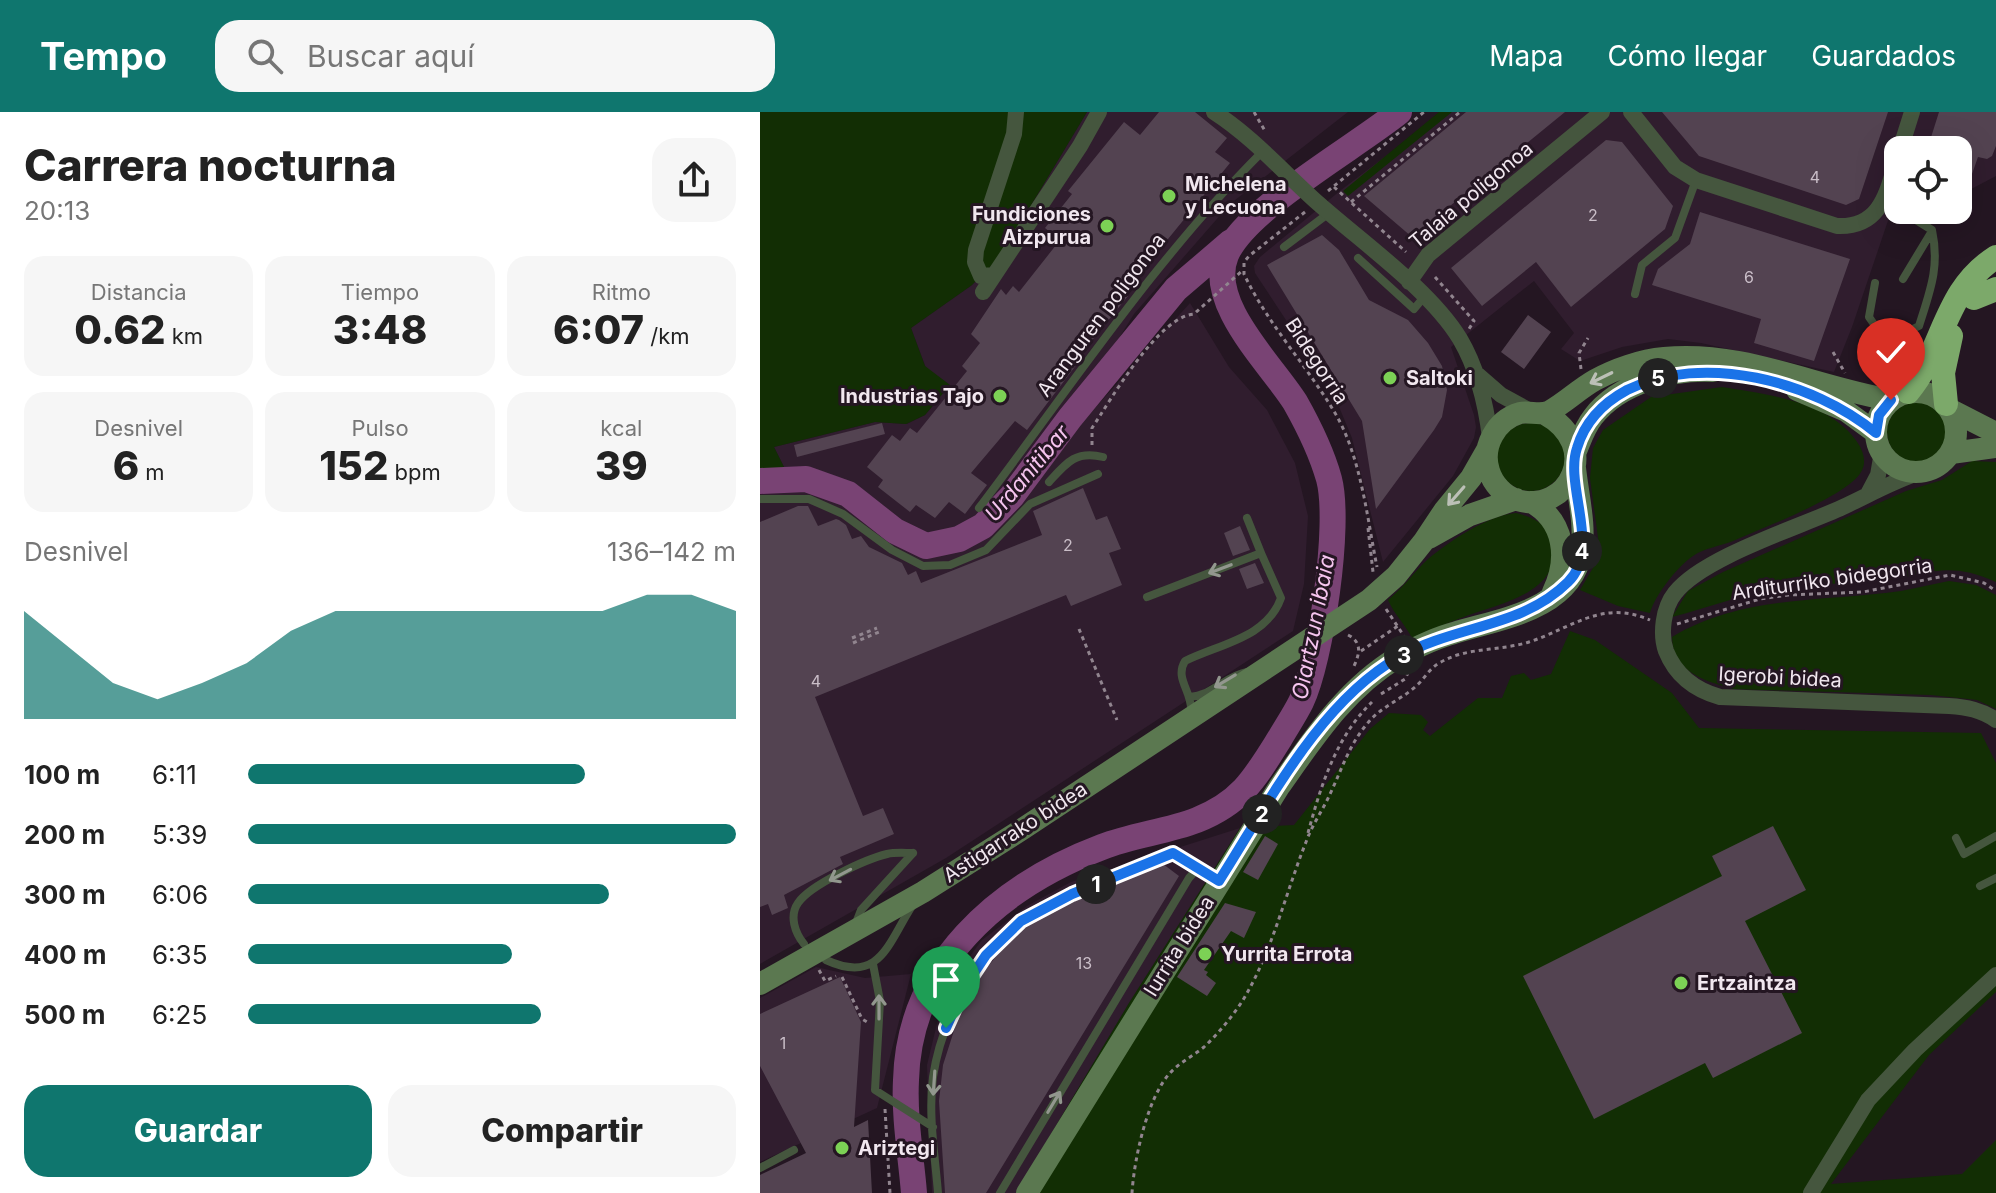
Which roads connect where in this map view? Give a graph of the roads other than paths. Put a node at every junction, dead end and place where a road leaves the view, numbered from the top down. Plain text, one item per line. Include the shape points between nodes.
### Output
1 (1016, 112) edge
2 (1099, 112) edge
3 (1214, 112) edge
4 (1602, 112) edge
5 (1631, 112) edge
6 (1912, 112) edge
7 (1234, 118) edge
8 (1904, 136) edge
9 (1262, 152) junction
10 (1696, 180) junction
11 (1884, 198) edge
12 (1882, 204) junction
13 (1329, 213) junction
14 (1932, 230) junction
15 (1284, 247) dead end
16 (1996, 257) edge
17 (1358, 258) dead end
18 (994, 275) junction
19 (1996, 276) edge
20 (1903, 279) dead end
21 (1409, 282) junction
22 (1875, 283) dead end
23 (983, 292) dead end
24 (1635, 294) dead end
25 (1985, 294) edge
26 (1424, 297) junction
27 (1474, 371) junction
28 (1900, 396) junction
29 (1948, 407) junction
30 (1538, 413) junction
31 (1996, 433) edge
32 (1879, 443) junction
33 (1489, 444) junction
34 (1996, 447) edge
35 (1951, 453) junction
36 (1098, 456) road end
37 (1575, 459) junction
38 (1921, 472) junction
39 (1098, 474) dead end
40 (1049, 482) dead end
41 (1868, 494) junction
42 (760, 499) edge
43 (1523, 501) junction
44 (979, 508) dead end
45 (1247, 518) dead end
46 (1424, 541) junction
47 (1261, 553) junction
48 (1147, 597) dead end
49 (1550, 597) junction
50 (1263, 669) junction
51 (1189, 696) junction
52 (1187, 720) junction
53 (1996, 720) edge
54 (1996, 836) edge
55 (1956, 838) dead end
56 (1198, 868) junction
57 (1996, 878) edge
58 (1219, 881) junction
59 (1980, 886) dead end
60 (923, 892) junction
61 (853, 932) junction
62 (804, 944) dead end
63 (826, 960) dead end
64 (873, 964) junction
65 (1996, 975) edge
66 (760, 984) edge
67 (1042, 1122) junction
68 (933, 1127) junction
69 (1062, 1135) junction
70 (794, 1150) dead end
71 (760, 1168) edge
72 (938, 1193) edge
73 (1000, 1193) edge
74 (1027, 1193) edge
75 (1811, 1193) edge

1 - 18 street via 1014,134 976,250 978,272
2 - 18 street
3 - 7 street
4 - 21 street, Talaia poligonoa via 1428,255
5 - 10 street via 1675,167
6 - 8 street
7 - 9 street
9 - 13 street
9 - 44 lane, Aranguren poligonoa via 1219,195
10 - 12 street via 1837,226 1862,223
10 - 24 lane via 1675,238 1642,265
11 - 12 street
12 - 14 lane
13 - 15 lane
13 - 21 street
14 - 20 lane
14 - 22 lane via 1935,274 1919,326 1902,334 1878,330 1869,317
16 - 28 highway via 1956,296 1921,374
17 - 26 lane via 1414,309
18 - 23 street
19 - 25 highway
21 - 26 street
25 - 29 highway via 1953,331 1943,377
26 - 27 street via 1453,329
27 - 30 street via 1501,395
27 - 33 street via 1485,404
28 - 29 main road via 1929,393
28 -> 30 main road via 1746,363 1665,358 1596,379
28 - 32 main road via 1879,415
29 - 31 main road
29 - 35 main road via 1957,427
30 - 33 main road via 1507,419
30 - 37 main road via 1559,422 1570,435
32 - 37 main road via 1846,411 1789,387 1695,371 1650,380 1611,400 1593,416
32 - 38 main road via 1894,466
32 - 41 street via 1878,475
33 - 43 main road via 1490,474 1496,485
33 -> 46 main road
34 - 35 main road
35 - 38 main road via 1938,466
36 - 40 lane via 1071,458
37 - 43 main road via 1569,482 1558,493
37 - 49 main road, Iurrita bidea via 1582,550 1571,580
38 - 41 street, Igerobi bidea
39 - 42 lane via 1030,504 986,550 950,565 923,566 843,514 809,499
41 - 53 street, Igerobi bidea via 1726,557 1685,583 1667,607 1664,625 1663,642 1673,667 1694,686 1720,697 1959,706
43 - 46 main road via 1470,515
43 - 49 main road via 1549,516 1559,533 1560,578
45 - 47 lane
46 - 50 main road, Astigarrako bidea via 1382,589
47 -> 48 lane
47 - 51 lane via 1281,598 1277,610 1257,630 1185,661 1181,680
49 - 58 main road, Iurrita bidea via 1521,615 1413,650 1356,690 1317,733
50 -> 51 lane via 1235,674 1199,697
50 - 52 main road, Astigarrako bidea
51 - 52 lane
52 - 60 main road, Astigarrako bidea
54 - 55 lane via 1964,854
56 - 58 lane
67 -> 56 lane
56 -> 68 lane via 1173,853 1072,894 1021,921 986,955 946,1028 933,1077
57 - 59 lane
58 - 69 main road, Iurrita bidea
60 - 61 main road, Astigarrako bidea
60 - 64 lane
61 -> 62 lane via 861,910 913,853 889,853 862,863 808,892 796,905 794,921
61 - 66 main road, Astigarrako bidea
63 - 64 lane via 851,968
68 -> 64 lane via 875,1090 880,1001
65 - 75 street via 1868,1100
67 - 69 lane
67 - 73 lane
68 - 72 lane
69 - 74 main road, Iurrita bidea
70 - 71 lane

